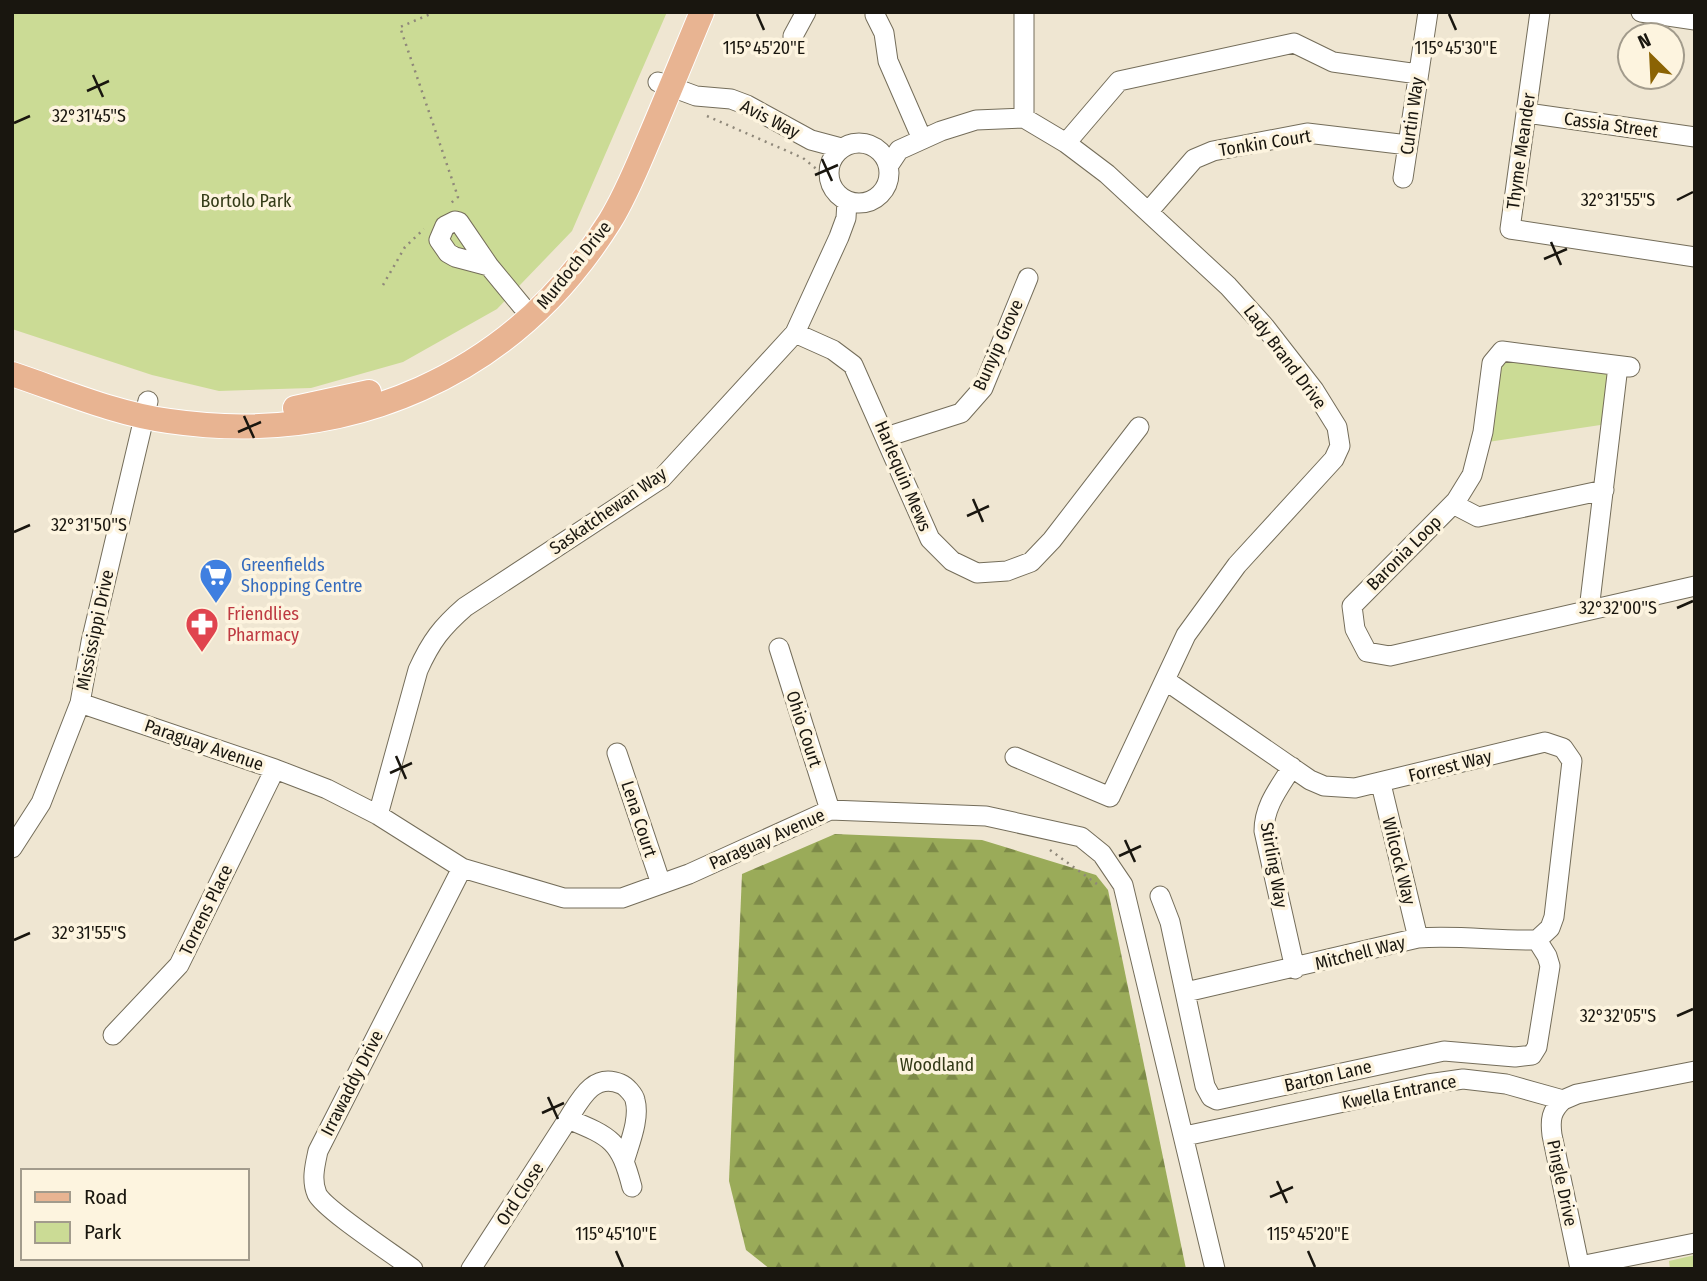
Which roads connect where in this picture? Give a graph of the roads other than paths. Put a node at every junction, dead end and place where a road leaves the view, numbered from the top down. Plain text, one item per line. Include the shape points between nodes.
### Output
1 (687, 12) edge
2 (702, 12) edge
3 (806, 12) edge
4 (1428, 12) edge
5 (1540, 12) edge
6 (1641, 12) edge
7 (874, 13) edge
8 (1026, 13) edge
9 (1695, 20) edge
10 (793, 36) dead end
11 (1418, 74) junction
12 (665, 85) junction
13 (1527, 113) junction
14 (1024, 118) junction
15 (1695, 137) edge
16 (922, 139) junction
17 (1066, 143) junction
18 (1408, 145) junction
19 (841, 148) junction
20 (889, 165) junction
21 (1403, 178) dead end
22 (841, 198) junction
23 (1148, 212) junction
24 (1695, 257) edge
25 (489, 266) dead end
26 (1028, 278) dead end
27 (522, 306) junction
28 (795, 333) junction
29 (12, 356) edge
30 (12, 374) edge
31 (146, 409) junction
32 (1139, 427) dead end
33 (886, 437) junction
34 (1604, 490) junction
35 (1453, 504) junction
36 (1695, 586) edge
37 (1589, 610) junction
38 (779, 648) dead end
39 (1165, 680) junction
40 (80, 703) junction
41 (617, 753) dead end
42 (1015, 757) dead end
43 (1292, 767) junction
44 (275, 769) junction
45 (1381, 784) junction
46 (830, 810) junction
47 (377, 815) junction
48 (12, 848) edge
49 (462, 868) junction
50 (661, 884) junction
51 (1160, 896) dead end
52 (1418, 939) junction
53 (1537, 940) junction
54 (1295, 969) junction
55 (1186, 992) junction
56 (113, 1035) dead end
57 (1695, 1071) edge
58 (1563, 1100) junction
59 (568, 1119) junction
60 (1185, 1136) junction
61 (625, 1159) junction
62 (632, 1187) dead end
63 (1695, 1243) edge
64 (1580, 1268) edge
65 (413, 1269) edge
66 (471, 1269) edge
67 (1215, 1269) edge

1 - 12 main road, Murdoch Drive
2 - 12 main road, Murdoch Drive
3 - 10 street
4 - 11 street, Curtin Way
5 - 13 street, Thyme Meander
6 - 9 street
7 - 16 street via 884,33 888,61
8 - 14 street
11 - 17 street via 1333,62 1294,43 1119,81
11 - 18 street, Curtin Way
12 - 19 street, Avis Way via 696,96 747,104 811,140
12 - 27 main road, Murdoch Drive via 598,211 557,270
12 - 31 main road, Murdoch Drive via 623,198 596,241 547,302 487,352 391,402 332,419 228,427
13 - 15 street, Cassia Street
13 - 24 street, Thyme Meander via 1510,229
14 - 16 street via 976,120
14 - 17 street, Lady Brand Drive
16 - 20 street via 899,150
17 - 23 street, Lady Brand Drive
18 - 21 street, Curtin Way
18 - 23 street, Tonkin Court via 1307,133 1213,151 1194,159
19 - 20 street via 869,144 878,148
19 - 22 street via 829,172
20 - 22 street via 883,192 867,202
22 - 28 street, Saskatchewan Way via 846,218
23 - 39 street, Lady Brand Drive via 1265,327 1314,390 1337,427 1340,446 1334,459 1237,565 1186,635
25 - 27 street
26 - 33 street, Bunyip Grove via 983,388 961,413
27 - 31 main road, Murdoch Drive via 445,360 377,390 306,407 230,412
28 - 33 street, Harlequin Mews via 853,365
28 - 47 street, Saskatchewan Way via 662,478 465,607 441,628 418,670
29 - 31 main road, Murdoch Drive
30 - 31 main road, Murdoch Drive
31 - 40 street, Mississippi Drive
32 - 33 street, Harlequin Mews via 1031,562 977,573 952,561 930,538
34 - 35 street via 1478,517
34 - 35 street, Baronia Loop via 1624,367 1502,351 1492,363 1472,475
34 - 37 street, Baronia Loop
35 - 37 street, Baronia Loop via 1352,606 1355,629 1367,652 1390,656
36 - 37 street, Baronia Loop
38 - 46 street, Ohio Court
39 - 42 street, Lady Brand Drive via 1110,797
39 - 43 street, Forrest Way
40 - 44 street, Paraguay Avenue
40 - 48 street, Mississippi Drive via 41,803
41 - 50 street, Lena Court
43 - 45 street, Forrest Way via 1324,786
43 - 54 street, Stirling Way via 1269,804 1264,831
44 - 47 street, Paraguay Avenue
44 - 56 street, Torrens Place via 179,965
45 - 52 street, Wilcock Way
45 - 53 street, Forrest Way via 1545,742 1563,748 1572,761 1554,917
46 - 50 street, Paraguay Avenue
46 - 60 street, Paraguay Avenue via 986,816 1081,837 1102,854 1123,885
47 - 49 street, Paraguay Avenue
49 - 50 street, Paraguay Avenue via 564,898 622,898
49 - 65 street, Irrawaddy Drive via 318,1151 313,1173 318,1195 335,1212
51 - 55 street, Barton Lane
52 - 53 street, Mitchell Way
52 - 54 street, Mitchell Way
53 - 55 street, Barton Lane via 1550,966 1537,1047 1526,1056 1444,1051 1217,1100 1205,1086
54 - 55 street, Mitchell Way
57 - 58 street
58 - 60 street, Kwella Entrance via 1506,1084 1463,1079
58 - 64 street, Pingle Drive via 1553,1109 1550,1121
59 - 61 street via 610,1139
59 - 61 street, Ord Close via 590,1087 605,1080 623,1085 635,1098 636,1116
59 - 66 street, Ord Close
60 - 67 street, Paraguay Avenue
61 - 62 street, Ord Close
63 - 64 street

